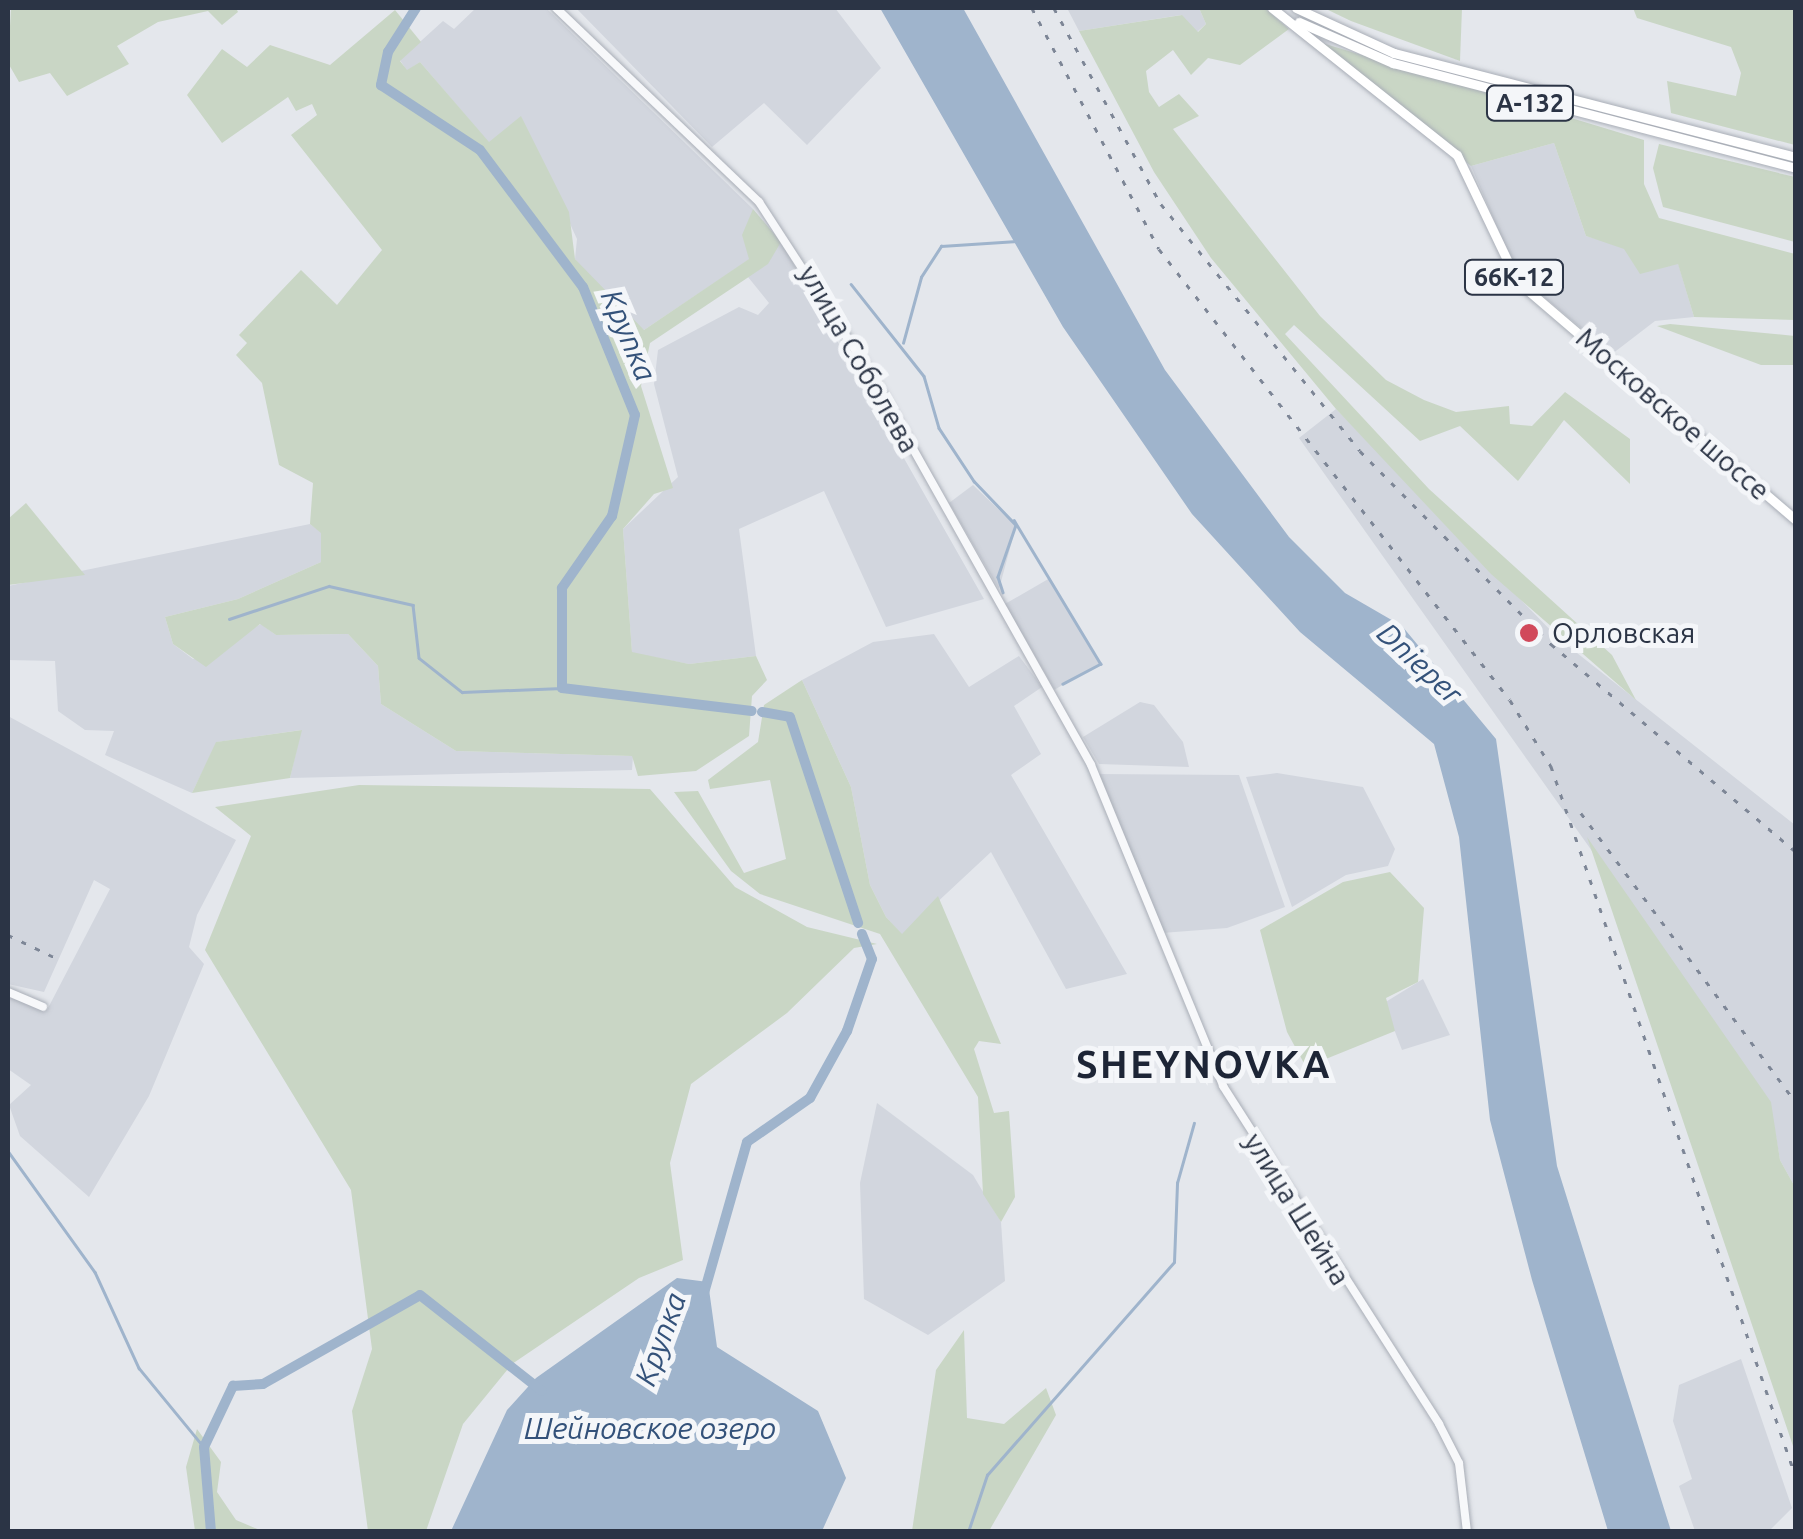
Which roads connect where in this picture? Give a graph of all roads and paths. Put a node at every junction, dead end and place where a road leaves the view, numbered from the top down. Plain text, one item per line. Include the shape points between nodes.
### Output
1 (556, 8) edge
2 (1274, 8) edge
3 (1296, 8) edge
4 (1796, 157) edge
5 (1796, 168) edge
6 (1796, 520) edge
7 (1091, 766) joint
8 (8, 992) edge
9 (43, 1007) dead end
10 (1468, 1532) edge

1 - 7 street, улица Соболева via 782,229
2 - 5 main road, А-132 via 1393,64
2 - 6 main road, Московское шоссе / 66К-12 via 1457,155 1516,281
3 - 4 main road, А-132 via 1394,53
7 - 10 street, улица Шейна via 1222,1086 1439,1424 1459,1463
8 - 9 street

